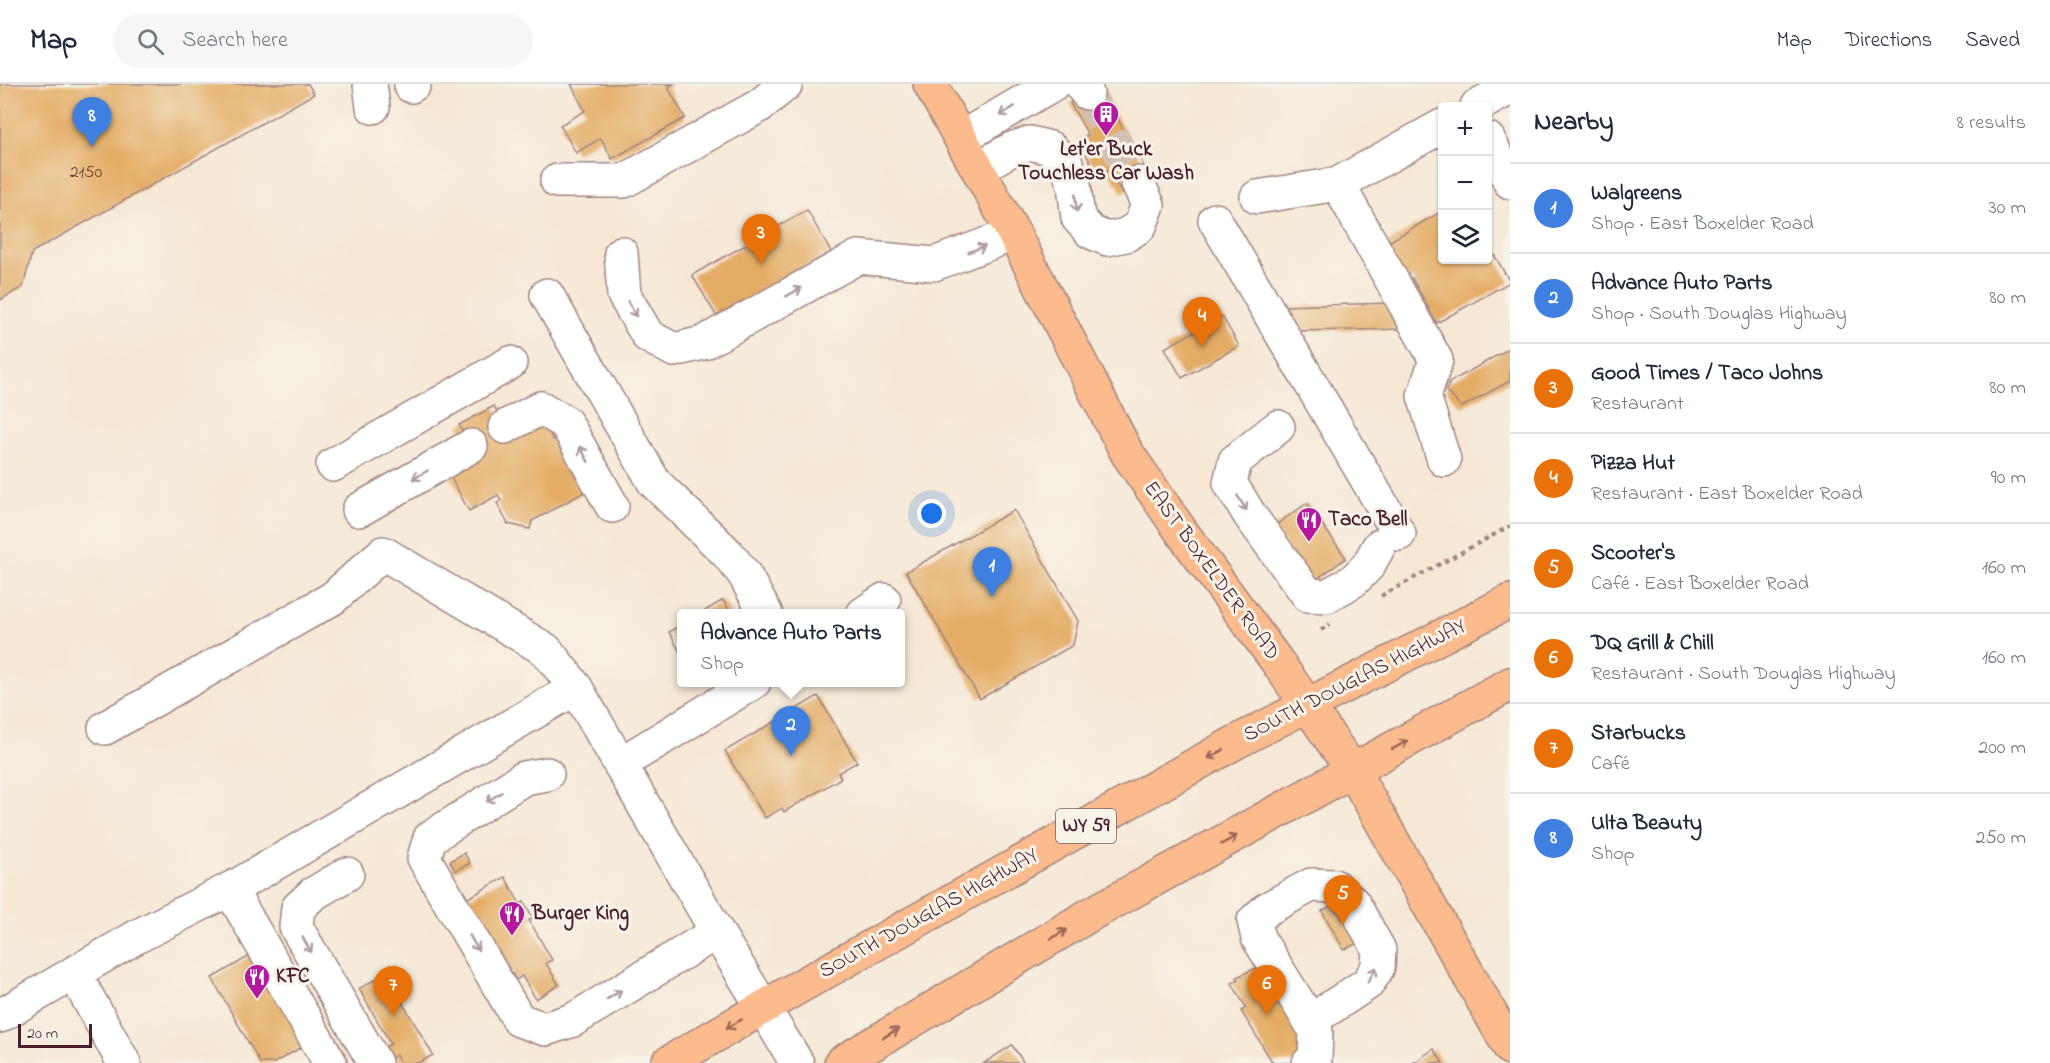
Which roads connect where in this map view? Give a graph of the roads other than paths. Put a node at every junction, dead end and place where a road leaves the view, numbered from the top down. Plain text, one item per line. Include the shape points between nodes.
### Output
1 (786, 84) edge
2 (1053, 84) edge
3 (936, 86) edge
4 (1510, 88) edge
5 (1484, 102) edge
6 (1438, 129) edge
7 (961, 138) junction
8 (1492, 147) edge
9 (978, 168) junction
10 (557, 181) dead end
11 (1510, 182) edge
12 (1138, 183) tunnel mouth
13 (1338, 184) junction
14 (1257, 197) dead end
15 (1215, 220) dead end
16 (1014, 234) junction
17 (621, 253) dead end
18 (547, 295) dead end
19 (510, 363) dead end
20 (505, 427) dead end
21 (1278, 427) dead end
22 (471, 446) dead end
23 (1444, 460) dead end
24 (333, 465) dead end
25 (612, 506) dead end
26 (359, 510) dead end
27 (1510, 601) edge
28 (763, 609) edge
29 (1510, 684) edge
30 (746, 687) edge
31 (576, 688) junction
32 (1308, 706) junction
33 (105, 728) dead end
34 (620, 764) junction
35 (1353, 771) junction
36 (547, 774) dead end
37 (347, 874) dead end
38 (230, 889) junction
39 (717, 932) junction
40 (74, 973) junction
41 (762, 1008) junction
42 (1326, 1010) dead end
43 (0, 1016) edge
44 (1510, 1048) edge
45 (124, 1063) edge
46 (330, 1063) edge
47 (375, 1063) edge
48 (668, 1063) edge
49 (797, 1063) edge
50 (840, 1063) edge
51 (1309, 1063) edge

1 - 10 street via 759,106 624,181
2 -> 7 street
3 - 7 main road, EAST BOXELDER ROAD
4 - 5 street
6 - 13 street
7 - 9 main road, EAST BOXELDER ROAD
8 - 11 street
9 -> 12 street via 1030,143 1050,148 1066,163 1074,185 1078,218 1091,232 1107,239 1126,235 1140,226 1148,205
9 - 16 main road, EAST BOXELDER ROAD
13 - 14 street
13 - 23 street via 1436,360 1424,396
21 -> 15 street via 1235,461 1230,483 1308,595 1328,596 1353,581 1389,540
17 -> 16 street via 624,295 648,336 674,350 704,343 858,256 934,264
16 - 32 main road, EAST BOXELDER ROAD via 1127,453
18 - 28 street via 654,482 727,553
19 - 24 street
25 -> 20 street via 566,423 541,408
22 -> 26 street
27 - 32 main road, SOUTH DOUGLAS HIGHWAY / WY 59
35 -> 29 main road
30 - 34 street
31 - 33 street via 546,650 383,553 333,598
31 - 34 street
31 - 38 street
32 - 35 main road, EAST BOXELDER ROAD
32 -> 41 main road, SOUTH DOUGLAS HIGHWAY / WY 59 via 1236,742
34 - 39 street
35 - 44 main road, EAST BOXELDER ROAD
50 -> 35 main road via 1093,913
36 -> 39 street via 524,778 430,838 424,858 519,1020 545,1029 573,1020
37 -> 47 street via 298,908 296,927
38 - 40 street
38 - 46 street
39 - 41 street
40 - 43 street
40 - 45 street
41 -> 48 main road, SOUTH DOUGLAS HIGHWAY / WY 59
41 - 49 street
42 -> 51 street via 1368,983 1378,967 1379,950 1353,903 1334,886 1311,885 1267,909 1254,921 1258,938 1316,1031 1315,1059

